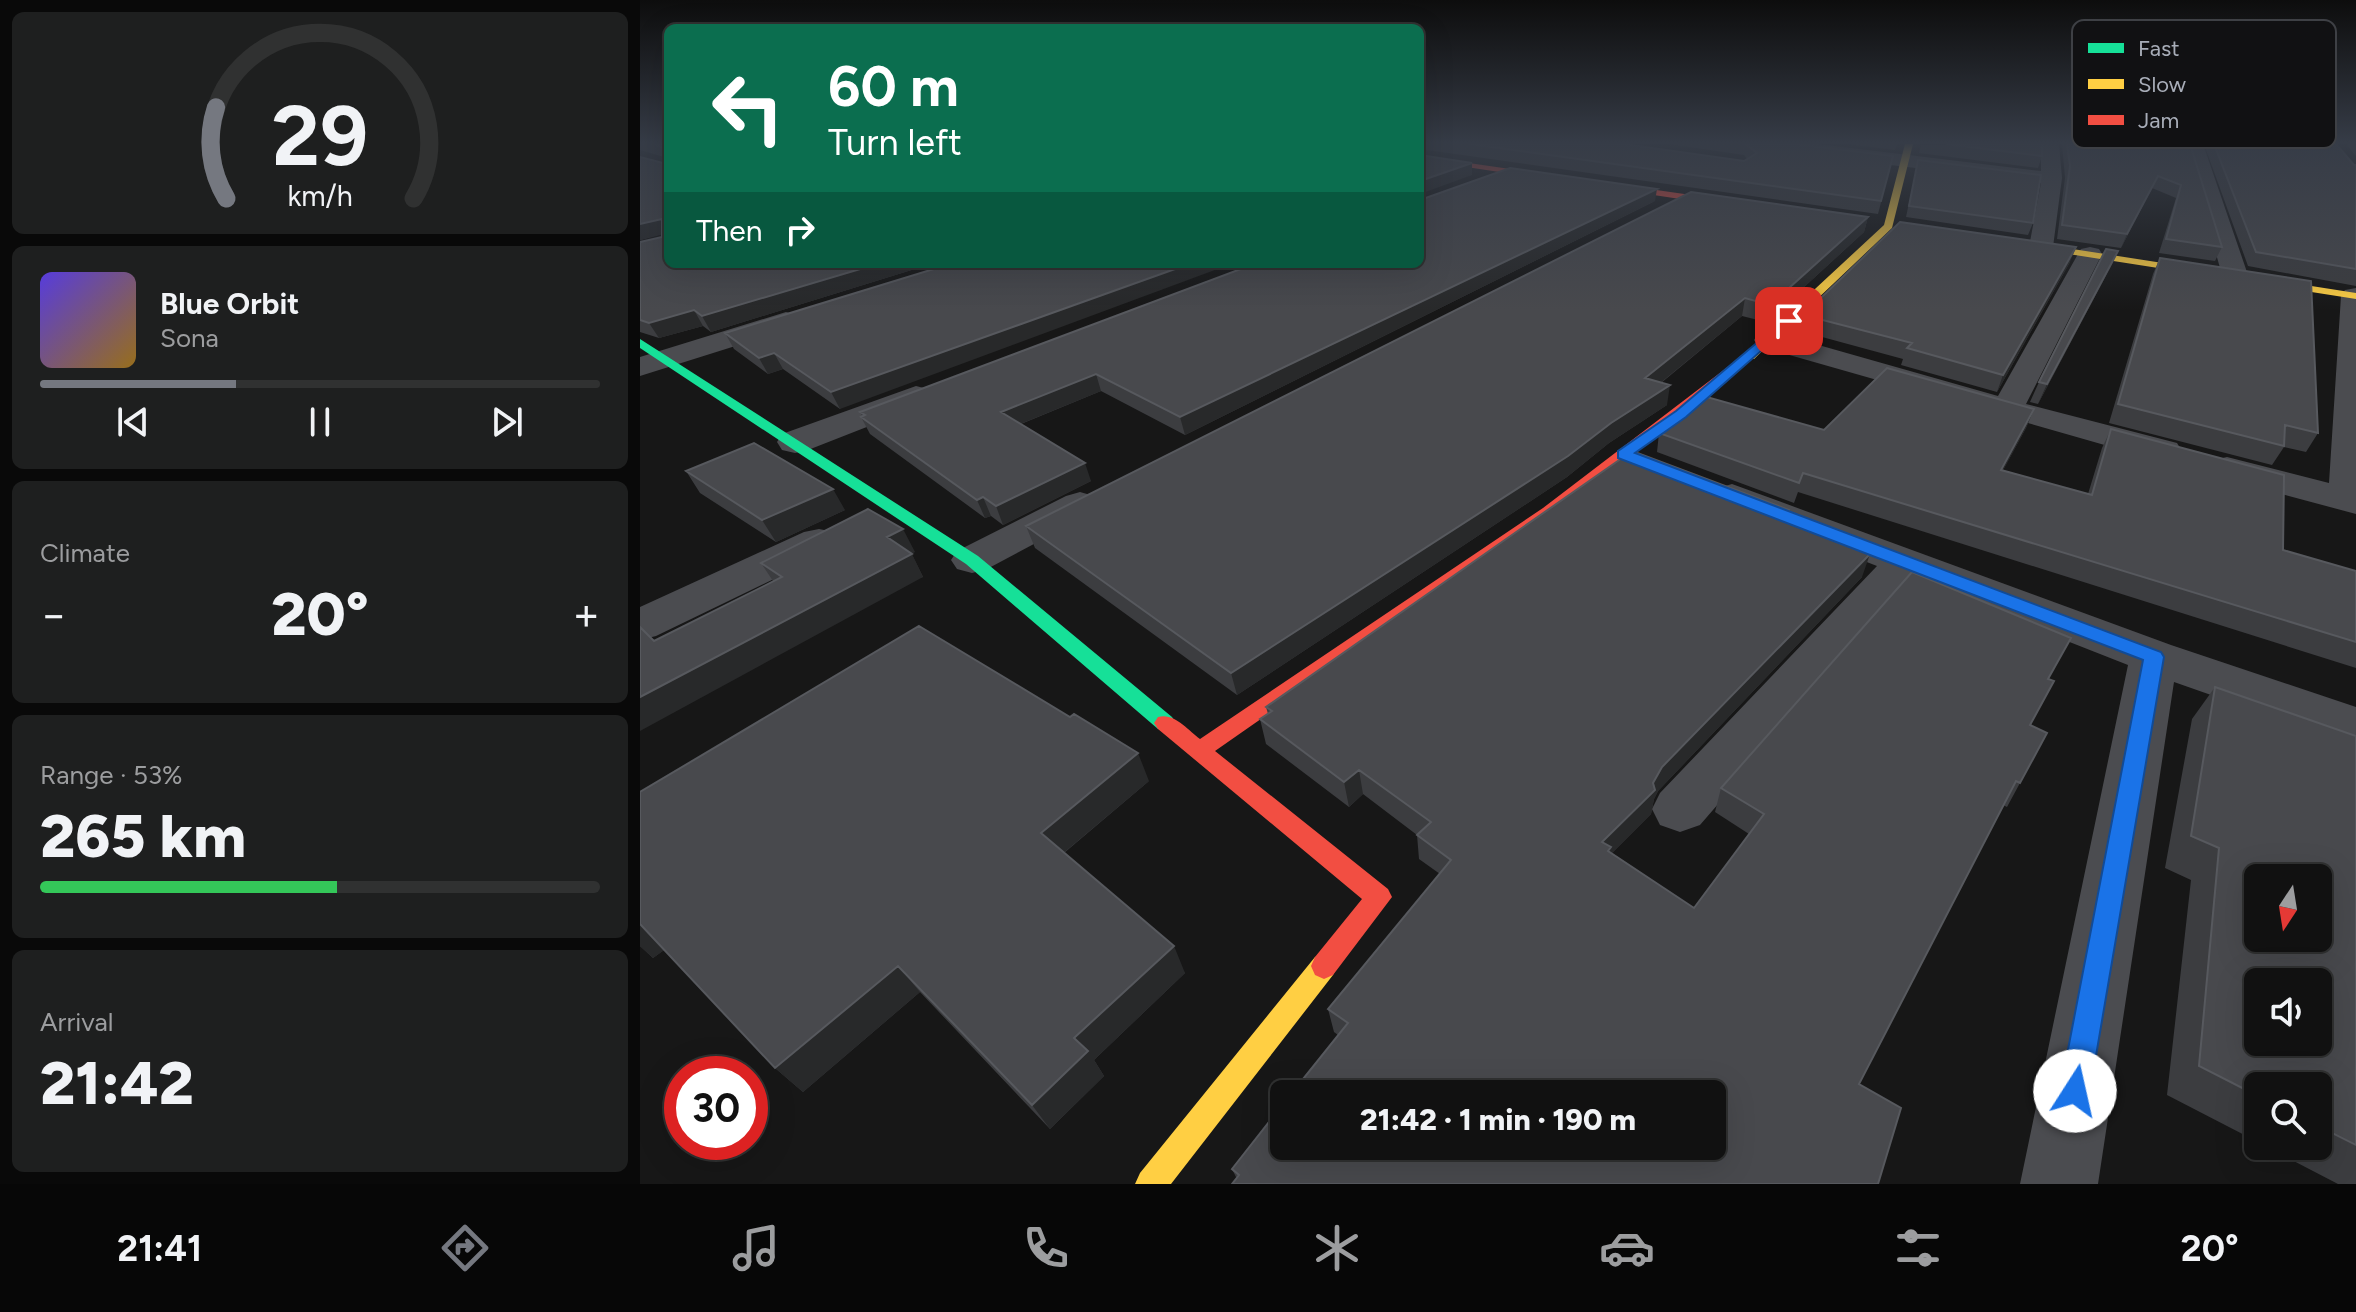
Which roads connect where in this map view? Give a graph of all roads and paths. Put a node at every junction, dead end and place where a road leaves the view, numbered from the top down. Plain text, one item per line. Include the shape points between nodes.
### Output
1 (1692, 199) edge
2 (1703, 199) edge
3 (1900, 199) edge
4 (2049, 199) edge
5 (2211, 199) edge
6 (1753, 207) edge
7 (1641, 218) edge
8 (1859, 222) edge
9 (1897, 227) junction
10 (1996, 241) edge
11 (2041, 247) junction
12 (2090, 254) junction
13 (2235, 275) junction
14 (2356, 296) edge
15 (819, 310) edge
16 (1769, 340) junction
17 (640, 343) edge
18 (653, 363) edge
19 (943, 386) edge
20 (2007, 409) junction
21 (795, 442) junction
22 (1623, 454) junction
23 (1113, 488) edge
24 (2351, 501) edge
25 (891, 507) junction
26 (972, 560) junction
27 (1905, 562) junction
28 (640, 625) edge
29 (2154, 657) junction
30 (2356, 727) edge
31 (1199, 751) junction
32 (1680, 809) dead end
33 (1151, 1184) edge
34 (2059, 1184) edge

1 - 7 street
2 - 6 street
3 - 9 street
4 - 11 street
5 - 13 street
8 - 9 street
9 - 16 street
10 - 11 street
11 - 12 street
12 - 13 street
12 - 20 street
13 - 14 street
14 - 24 street
15 - 18 street
16 - 20 street
16 - 22 street via 1681,414
17 - 18 street
18 - 21 street
19 - 21 street
20 - 24 street
21 - 25 street
22 - 27 street
22 - 31 street
23 - 26 street
25 - 26 street
25 - 28 street
26 - 31 street
27 - 29 street
27 - 32 street
29 - 30 street
29 - 34 street
31 - 33 street via 1379,897

